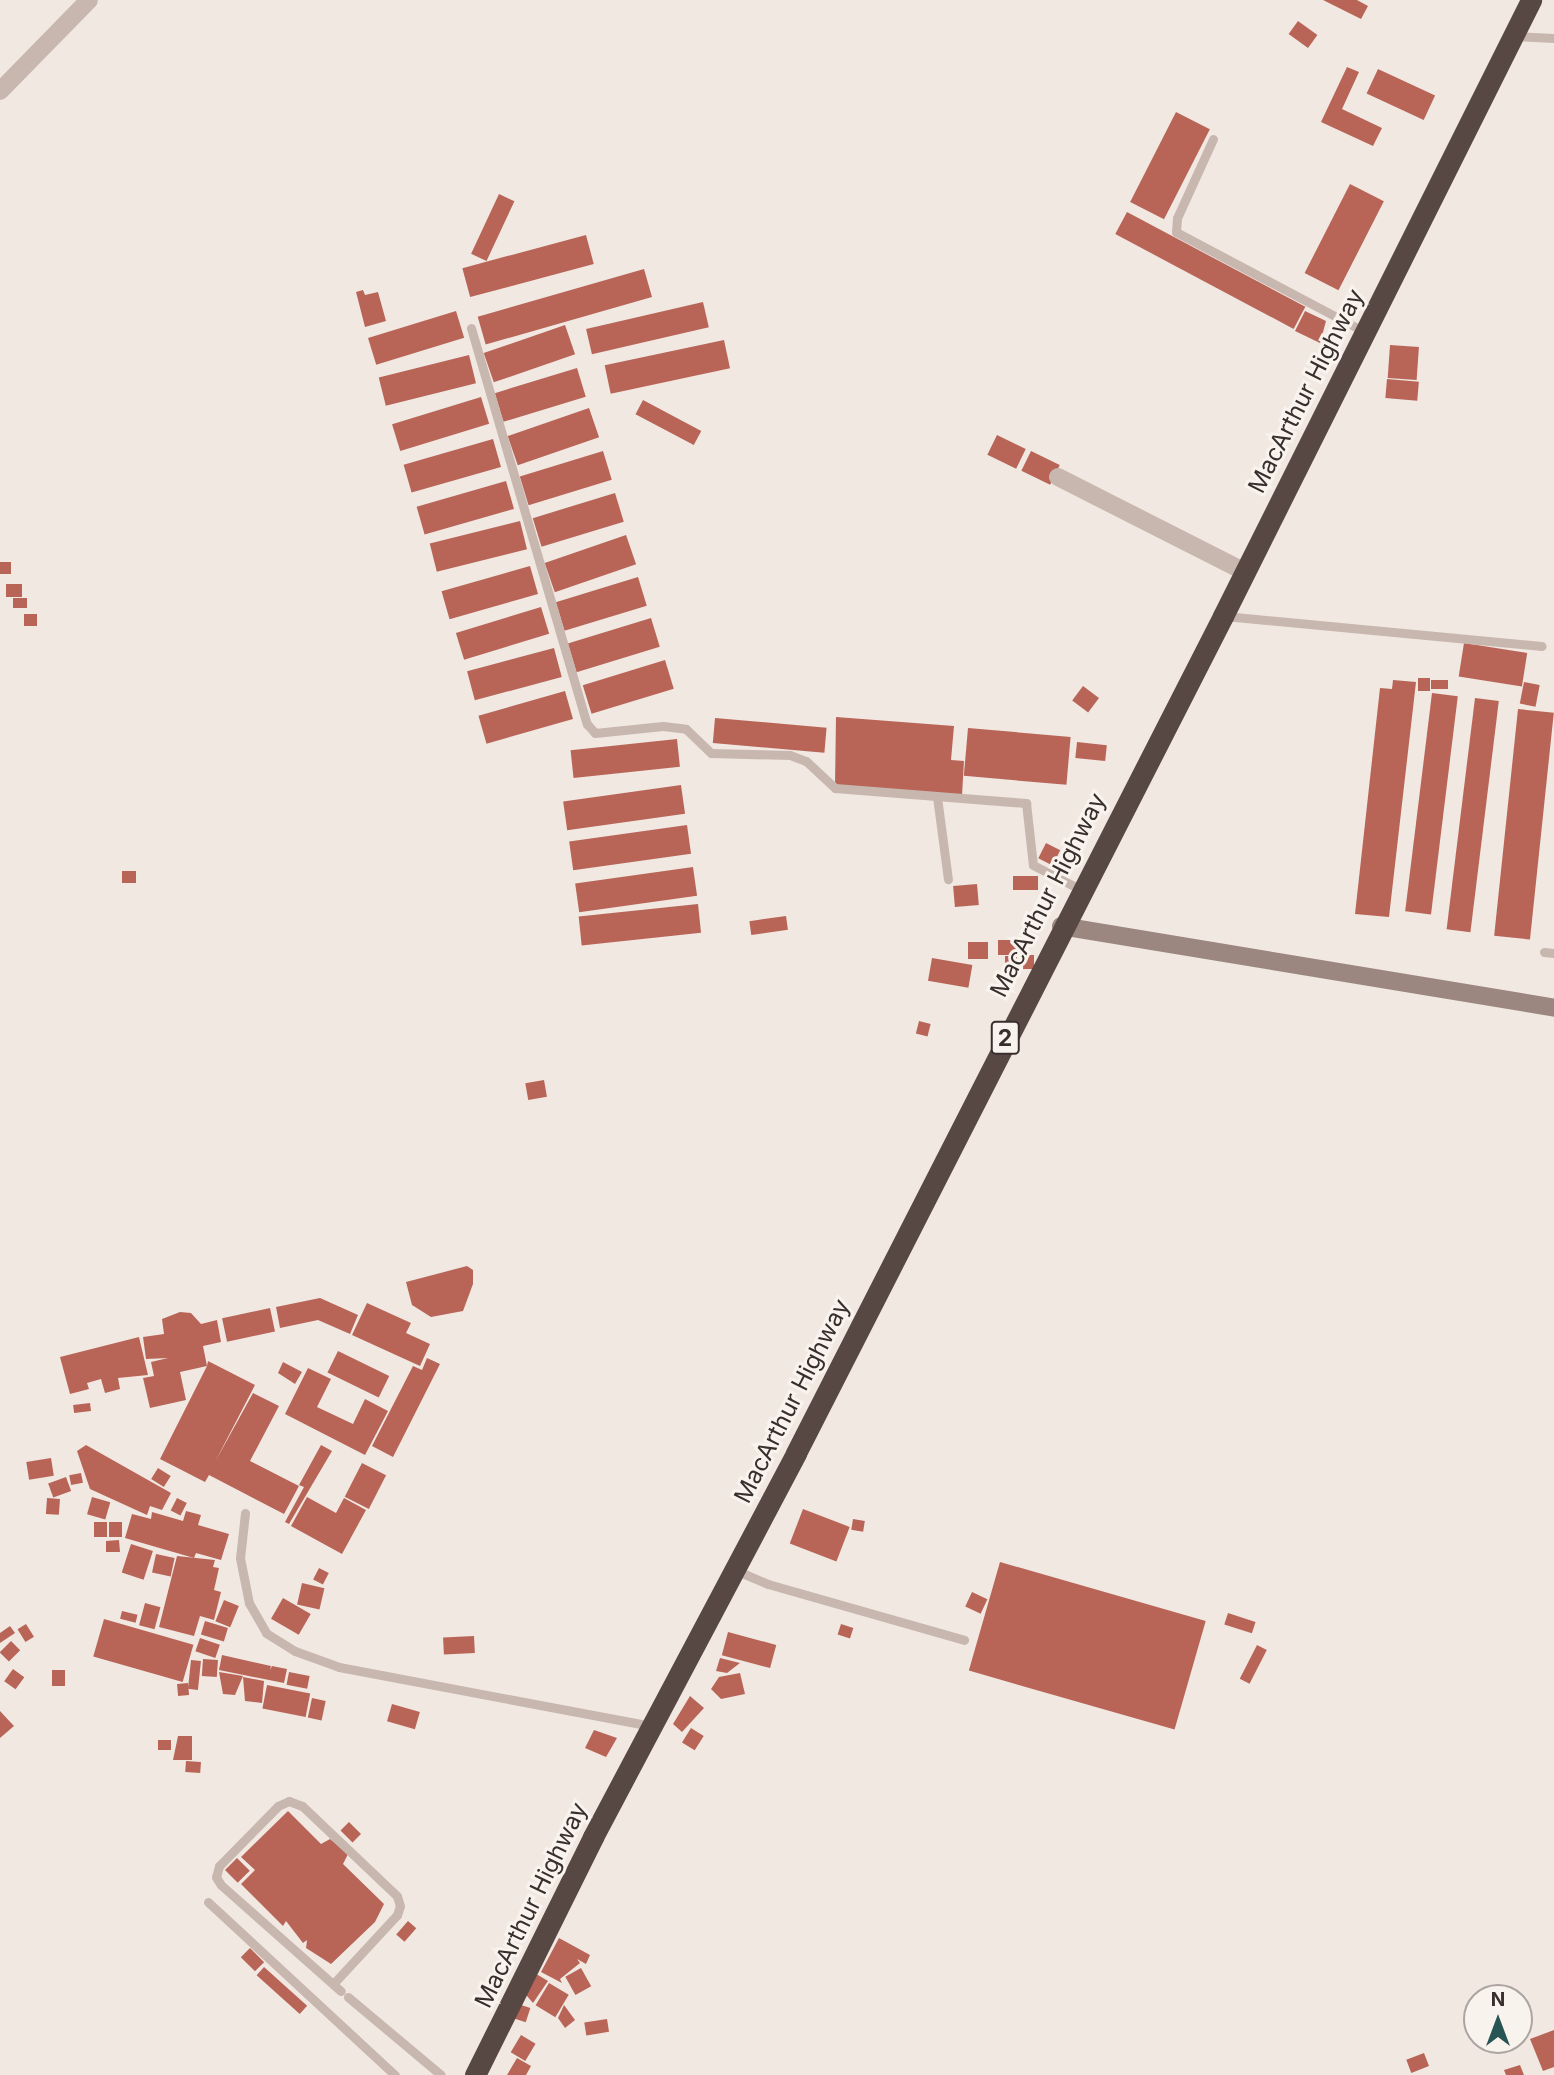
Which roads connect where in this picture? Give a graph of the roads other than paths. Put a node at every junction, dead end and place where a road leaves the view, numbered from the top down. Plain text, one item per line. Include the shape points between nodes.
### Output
1 (89, 0) edge
2 (1531, 0) edge
3 (1513, 36) junction
4 (1554, 38) edge
5 (0, 91) edge
6 (1213, 139) dead end
7 (471, 328) dead end
8 (1365, 332) junction
9 (1058, 477) dead end
10 (1245, 572) junction
11 (1223, 616) junction
12 (1542, 646) dead end
13 (937, 797) junction
14 (948, 879) dead end
15 (1080, 889) junction
16 (1061, 926) junction
17 (1554, 1008) edge
18 (245, 1513) dead end
19 (735, 1570) junction
20 (964, 1640) dead end
21 (653, 1726) junction
22 (208, 1902) dead end
23 (333, 1984) junction
24 (395, 2075) edge
25 (440, 2075) edge
26 (475, 2075) edge

1 - 5 street
2 - 3 highway, MacArthur Highway / 2
3 - 4 lane
3 - 8 highway, MacArthur Highway / 2
6 - 8 lane via 1177,218 1176,232
7 - 13 lane via 587,724 595,733 663,726 686,729 711,753 790,755 806,761 835,788
8 - 10 highway, MacArthur Highway / 2
9 - 10 street
10 - 11 highway, MacArthur Highway / 2
11 - 12 lane
11 - 15 highway, MacArthur Highway / 2
13 - 14 lane
13 - 15 lane via 1026,803 1033,865
15 - 16 highway, MacArthur Highway / 2
16 - 17 street
16 - 19 highway, MacArthur Highway / 2
18 - 21 lane via 240,1558 249,1603 267,1633 295,1651 339,1667
19 - 20 lane via 768,1584
19 - 21 highway, MacArthur Highway / 2
21 - 26 highway, MacArthur Highway / 2
22 - 24 lane
23 - 23 lane via 216,1877 219,1866 278,1806 289,1801 302,1805 397,1896 400,1906 397,1915
23 - 25 lane

